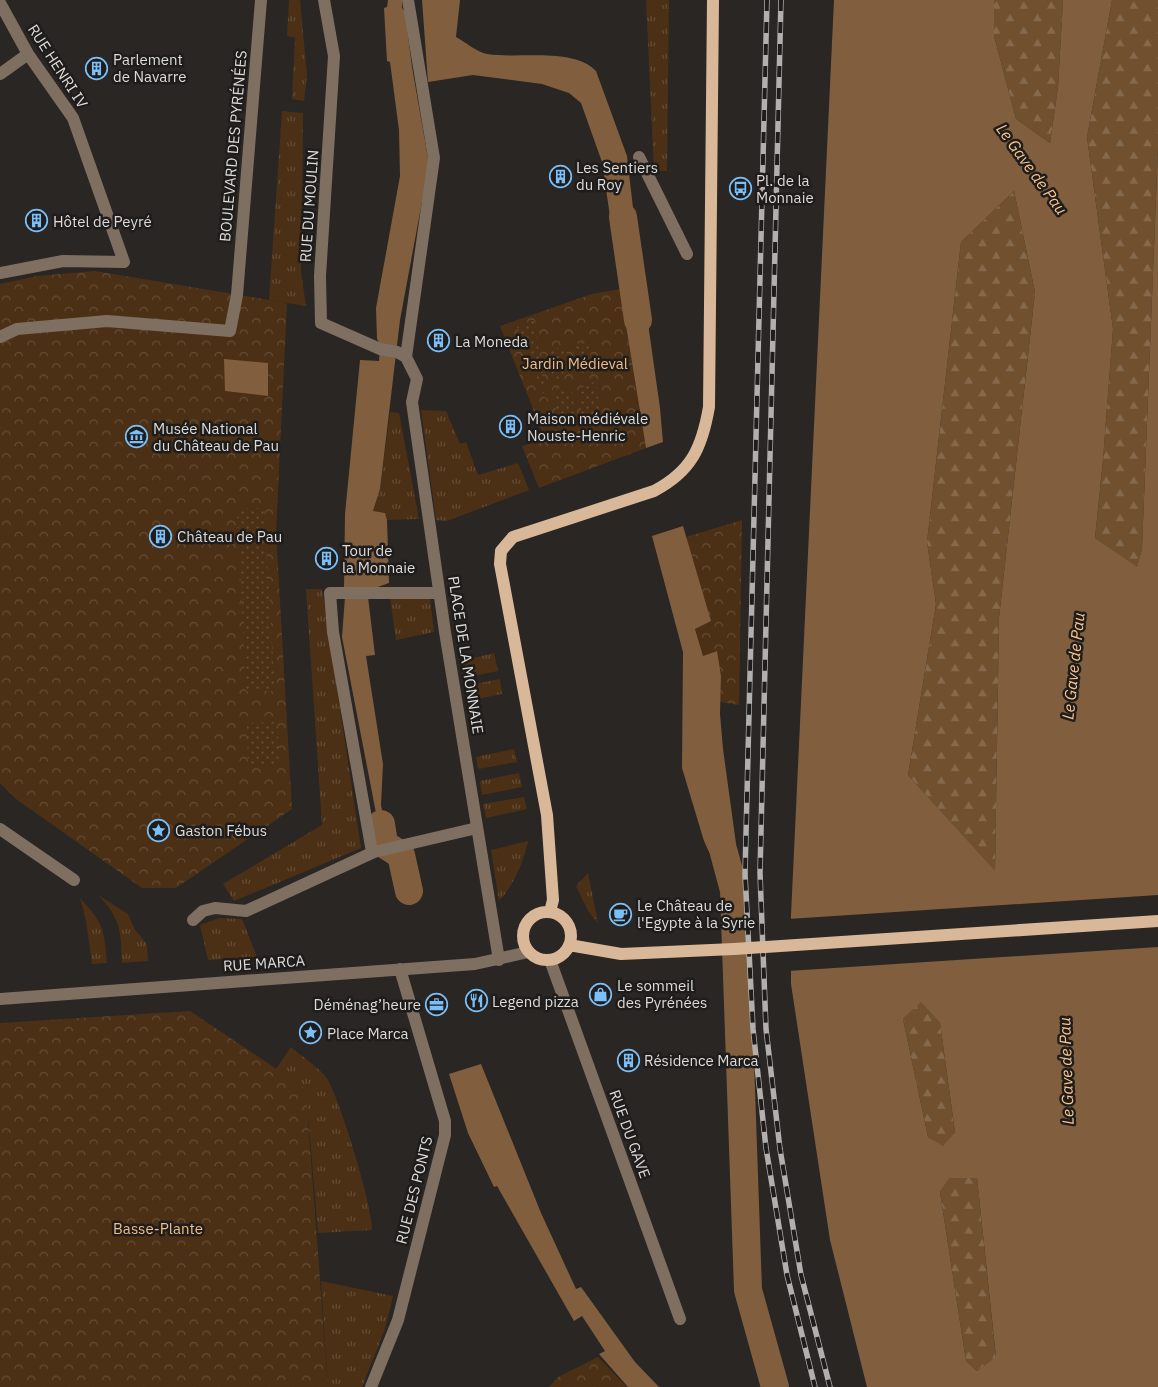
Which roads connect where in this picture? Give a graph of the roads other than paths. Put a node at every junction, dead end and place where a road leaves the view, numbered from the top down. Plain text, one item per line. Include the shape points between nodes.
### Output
1 (261, 0) edge
2 (324, 0) edge
3 (408, 0) edge
4 (713, 0) edge
5 (2, 8) edge
6 (28, 54) junction
7 (0, 74) edge
8 (639, 157) dead end
9 (687, 254) dead end
10 (0, 273) edge
11 (0, 337) edge
12 (401, 355) junction
13 (439, 593) junction
14 (477, 828) junction
15 (0, 829) edge
16 (372, 852) junction
17 (74, 880) dead end
18 (550, 912) junction
19 (193, 920) dead end
20 (1158, 921) edge
21 (569, 945) junction
22 (528, 952) junction
23 (499, 960) junction
24 (550, 960) junction
25 (400, 969) junction
26 (0, 999) edge
27 (680, 1319) dead end
28 (370, 1387) edge

1 - 11 street, BOULEVARD DES PYRÉNÉES via 237,295 230,331 107,321 17,330
2 - 12 street, RUE DU MOULIN via 334,56 320,276 321,322
3 - 12 street via 434,158
4 - 18 main road via 710,407 705,432 695,456 670,482 638,497 513,538 501,551 500,564 548,815 553,900
5 - 6 street, RUE HENRI IV
6 - 7 street
6 - 10 street, RUE HENRI IV via 73,118 124,262 63,261
8 - 9 street
12 - 13 street, PLACE DE LA MONNAIE via 417,379 412,402
13 - 14 street, PLACE DE LA MONNAIE
13 - 16 street via 330,593 333,632
14 - 16 street
14 - 23 street, PLACE DE LA MONNAIE
15 - 17 street
16 - 19 street via 246,911 215,908 203,911
18 - 21 main road via 568,924
18 - 22 main road via 536,914 526,924 523,938
20 - 21 main road, bridge via 622,954
21 - 24 main road via 562,955
22 - 23 street, RUE MARCA
22 - 24 main road via 534,957
23 - 25 street, RUE MARCA
24 - 27 street, RUE DU GAVE
25 - 26 street, RUE MARCA
25 - 28 street, RUE DES PONTS via 445,1121 445,1135 398,1320

